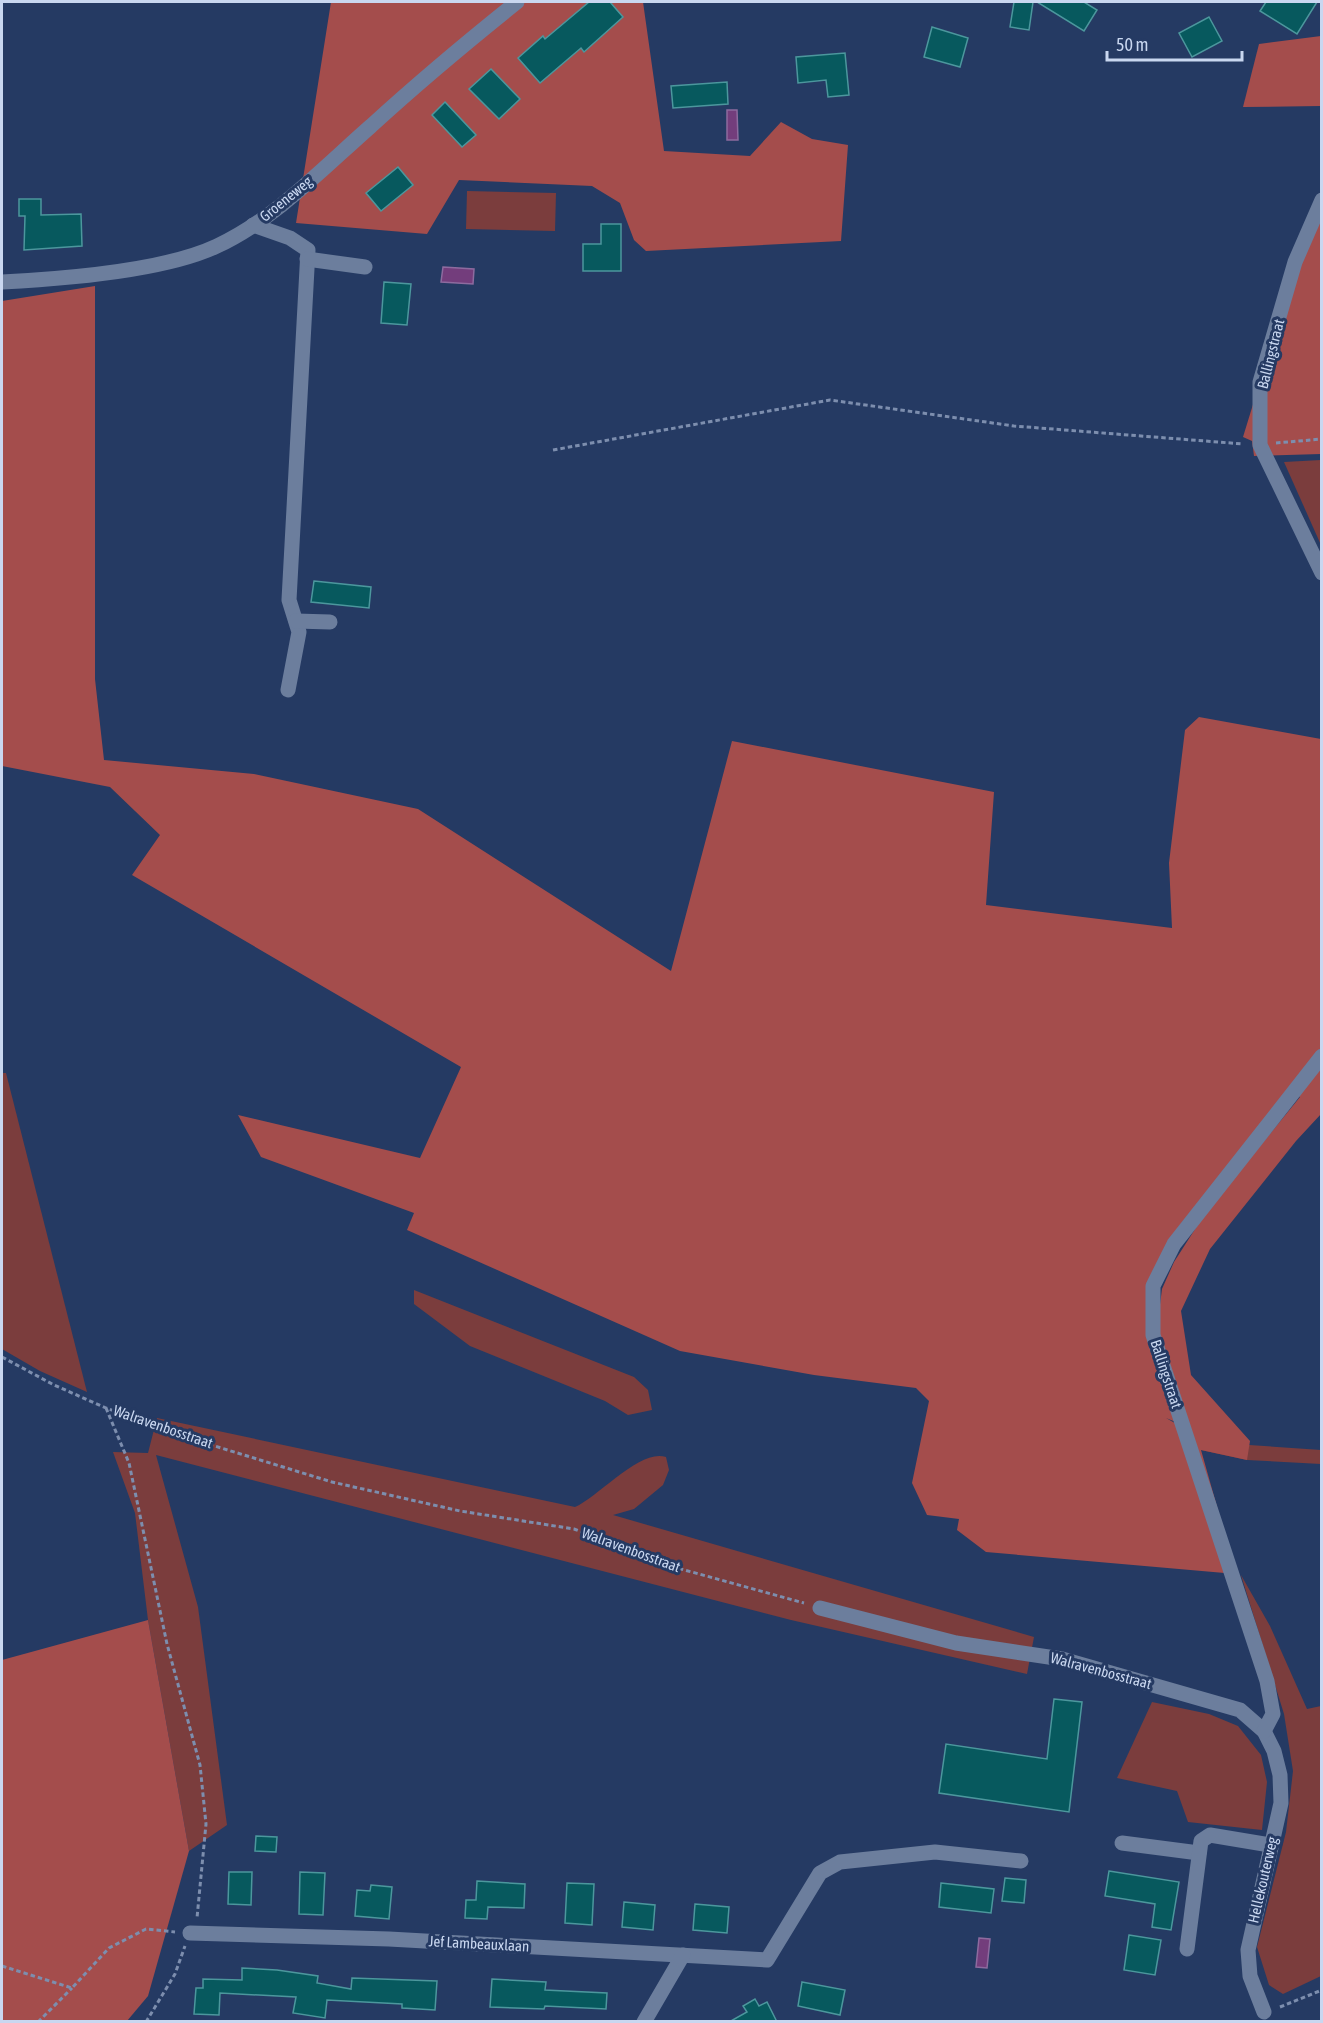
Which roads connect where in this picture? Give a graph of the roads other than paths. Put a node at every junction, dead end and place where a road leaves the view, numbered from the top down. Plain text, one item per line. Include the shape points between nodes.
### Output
1 (516, 2) edge
2 (1322, 200) edge
3 (253, 225) junction
4 (307, 259) junction
5 (365, 267) dead end
6 (2, 282) edge
7 (1322, 573) edge
8 (296, 621) junction
9 (330, 622) dead end
10 (288, 690) dead end
11 (1322, 1056) edge
12 (820, 1608) road end
13 (1264, 1731) junction
14 (1122, 1844) dead end
15 (1270, 1845) junction
16 (1199, 1853) junction
17 (1021, 1861) dead end
18 (190, 1933) road end
19 (1187, 1949) dead end
20 (683, 1955) junction
21 (1270, 2017) edge
22 (644, 2022) edge
23 (1250, 2022) edge

1 - 3 street, Groeneweg
2 - 7 street, Ballingstraat via 1295,262 1260,382 1260,445
3 - 4 street via 290,238 308,250
3 - 6 street, Groeneweg via 216,247 184,259
4 - 5 street
4 - 8 street via 290,600
8 - 9 street
8 - 10 street via 299,632
11 - 13 street, Ballingstraat via 1174,1244 1153,1286 1153,1335 1267,1681 1273,1714
12 - 13 street, Walravenbosstraat via 956,1643 1062,1659 1240,1710
13 - 15 street, Hellekouterweg via 1280,1775 1281,1803
14 - 16 street
15 - 16 street via 1210,1835 1201,1841
15 - 21 street, Hellekouterweg via 1248,1950 1250,1976
16 - 19 street
17 - 20 street, Jef Lambeauxlaan via 935,1852 840,1862 820,1873 767,1960
18 - 20 street, Jef Lambeauxlaan
20 - 22 street
21 - 23 street

